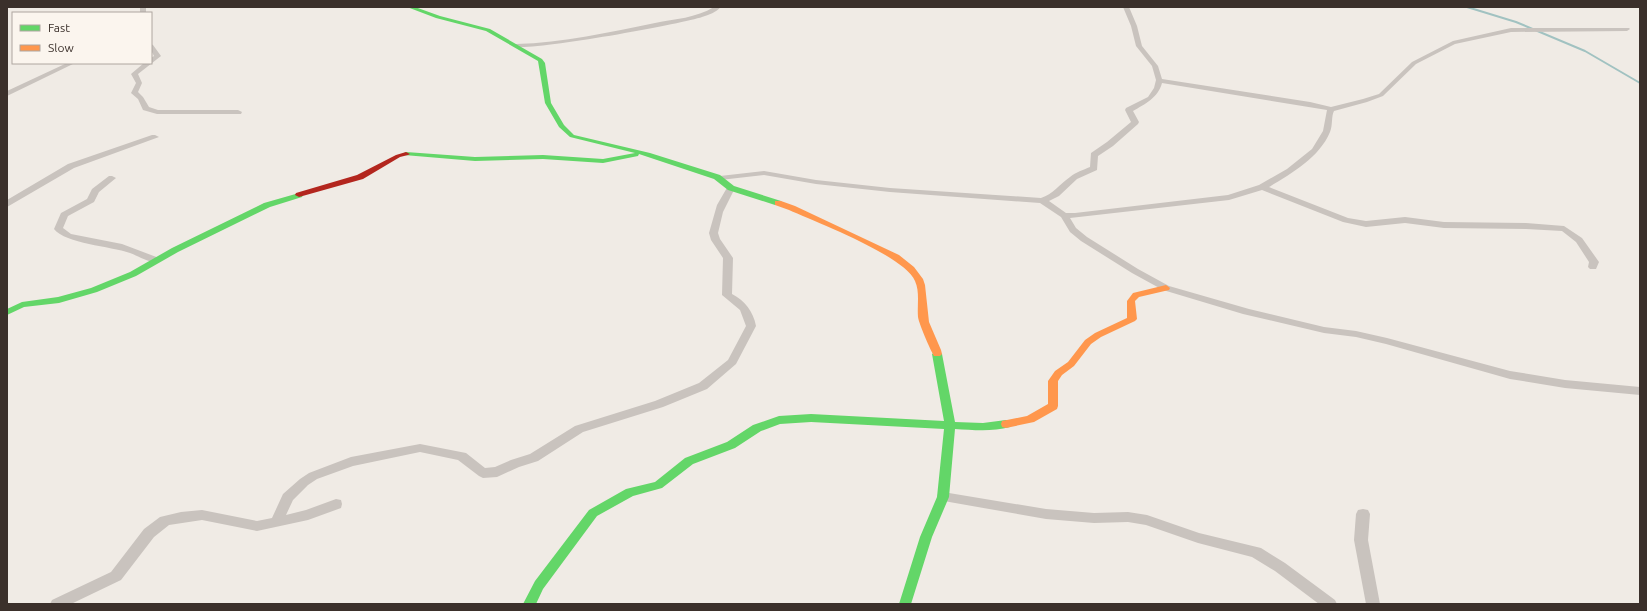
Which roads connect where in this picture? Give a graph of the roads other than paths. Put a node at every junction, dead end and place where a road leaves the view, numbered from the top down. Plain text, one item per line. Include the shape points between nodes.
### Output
1 (410, 7) edge
2 (718, 7) edge
3 (1126, 7) edge
4 (1627, 30) dead end
5 (516, 46) junction
6 (152, 47) edge
7 (152, 60) edge
8 (70, 64) edge
9 (147, 64) edge
10 (1160, 80) junction
11 (8, 93) edge
12 (1331, 109) junction
13 (238, 112) dead end
14 (155, 137) dead end
15 (648, 154) junction
16 (112, 178) dead end
17 (720, 178) junction
18 (1262, 187) junction
19 (731, 188) junction
20 (1042, 201) junction
21 (7, 204) edge
22 (1064, 215) junction
23 (156, 260) junction
24 (1593, 266) dead end
25 (1166, 288) junction
26 (7, 312) edge
27 (1640, 391) edge
28 (950, 424) junction
29 (943, 497) junction
30 (336, 504) dead end
31 (1363, 514) dead end
32 (276, 522) junction
33 (57, 604) edge
34 (529, 604) edge
35 (905, 604) edge
36 (1330, 604) edge
37 (1373, 604) edge

1 - 5 street via 488,30
2 - 5 street via 676,22 625,32 549,44
3 - 10 street via 1139,46 1155,66
4 - 12 street via 1523,29 1453,43 1414,63 1381,95
5 - 15 street via 542,63 548,103 566,132 581,139
6 - 7 street via 158,56
8 - 11 street
9 - 13 street via 134,74 139,83 134,92 150,110 168,113
10 - 12 street
10 - 20 street via 1150,98 1128,110 1135,120 1134,123 1094,155 1094,168 1074,178 1056,196
12 - 18 street via 1327,131 1315,150 1290,170
14 - 21 street via 71,166
15 - 17 street
15 - 23 street via 603,161 543,157 474,159 409,154 398,156 360,178 266,206
16 - 23 street via 96,191 91,200 64,215 58,229 68,236 120,246
17 - 19 street
17 - 20 street via 764,173 890,190
18 - 22 street via 1229,197 1089,215
18 - 24 street via 1346,220 1366,224 1406,220 1444,225 1564,229 1579,240 1594,262
19 - 28 street via 792,208 885,250 900,259 913,272 922,289 924,322 936,347
19 - 32 street via 719,210 713,231 714,237 728,257 727,295 749,314 751,326 732,362 703,386 659,404 579,429 542,454 497,472 483,473 462,456 420,448 337,466 313,476 288,497
20 - 22 street
22 - 25 street via 1073,230 1084,239
23 - 26 street via 133,274 94,290 59,300 22,305
25 - 27 street via 1247,312 1324,330 1387,341 1510,375 1565,384
25 - 28 street via 1136,296 1131,301 1132,319 1098,334 1088,342 1071,364 1058,373 1053,381 1053,406 1047,412 990,427
28 - 29 street
28 - 34 street via 811,418 779,420 757,428 731,445 689,461 658,485 630,492 593,513 539,585
29 - 35 street via 926,537
29 - 36 street via 1046,514 1147,520 1198,538 1256,552
30 - 32 street via 308,515
31 - 37 street via 1362,540
32 - 33 street via 257,526 202,515 165,521 149,533 116,576

